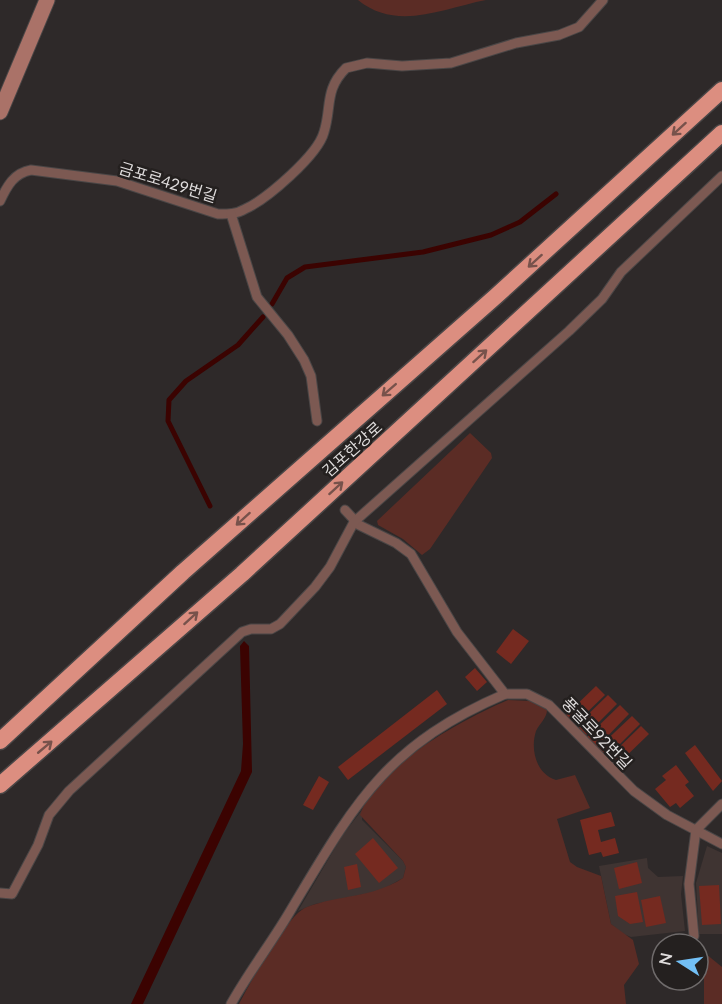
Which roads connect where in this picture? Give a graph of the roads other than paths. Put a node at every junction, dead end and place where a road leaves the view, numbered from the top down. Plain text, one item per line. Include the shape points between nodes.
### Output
1 (47, 0) edge
2 (603, 0) edge
3 (722, 90) edge
4 (0, 112) edge
5 (722, 133) edge
6 (722, 176) edge
7 (0, 201) edge
8 (231, 214) junction
9 (317, 421) dead end
10 (345, 510) dead end
11 (354, 522) junction
12 (505, 694) junction
13 (0, 741) edge
14 (0, 785) edge
15 (722, 804) edge
16 (696, 830) junction
17 (722, 844) edge
18 (0, 893) edge
19 (694, 932) edge
20 (231, 1004) edge

1 - 4 main road
2 - 8 lane, 금포로429번길 via 579,27 559,35 516,43 451,63 367,63 346,68 332,87 318,146 259,200
3 -> 13 highway, 김포한강로
14 -> 5 highway, 김포한강로 via 242,574
6 - 11 lane via 621,272 569,331
7 - 8 lane, 금포로429번길 via 21,172 42,171 117,181 200,209
8 - 9 lane via 257,297 288,334 308,368
10 - 11 lane
11 - 12 lane via 411,554 457,632
11 - 18 lane via 315,588 280,624 242,632 69,791 49,815 12,894
12 - 16 lane, 풍굴로92번길 via 527,694 549,705 634,791
12 - 20 lane via 437,730 379,776 339,828
15 - 16 lane
16 - 17 lane, 풍굴로92번길
16 - 19 lane via 689,884

